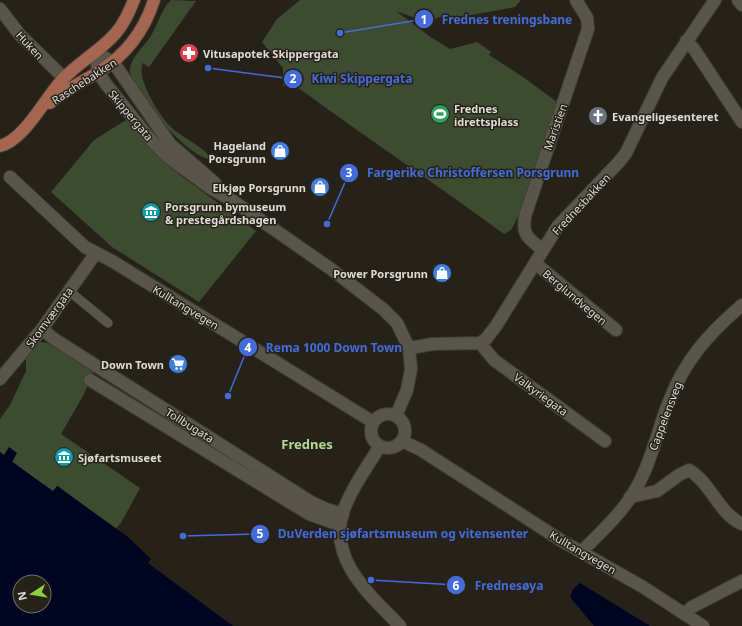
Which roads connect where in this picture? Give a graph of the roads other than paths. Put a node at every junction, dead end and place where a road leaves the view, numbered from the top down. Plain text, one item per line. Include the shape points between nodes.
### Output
1 (134, 0) edge
2 (154, 0) edge
3 (576, 0) edge
4 (715, 0) edge
5 (738, 0) edge
6 (742, 5) edge
7 (0, 9) edge
8 (686, 41) junction
9 (95, 52) junction
10 (113, 62) junction
11 (98, 72) junction
12 (64, 78) junction
13 (34, 116) junction
14 (742, 122) edge
15 (0, 146) edge
16 (10, 177) dead end
17 (233, 201) junction
18 (543, 250) junction
19 (96, 253) junction
20 (535, 263) junction
21 (69, 291) junction
22 (742, 304) edge
23 (108, 323) dead end
24 (42, 329) junction
25 (616, 330) dead end
26 (480, 343) junction
27 (409, 348) junction
28 (0, 379) edge
29 (90, 380) dead end
30 (396, 416) junction
31 (373, 422) junction
32 (402, 441) junction
33 (605, 441) dead end
34 (380, 446) junction
35 (630, 497) junction
36 (342, 520) junction
37 (742, 524) edge
38 (581, 552) junction
39 (742, 580) edge
40 (684, 614) junction
41 (400, 626) edge
42 (703, 626) edge

1 - 9 main road, Raschebakken via 112,38
2 - 10 main road, Raschebakken via 138,36
3 - 18 street, Maristien via 587,18 588,29 524,216 525,234
4 - 8 street, Frednesbakken
5 - 6 street
7 - 12 street, Huken via 25,40
8 - 14 street via 694,49
8 - 18 street, Frednesbakken via 656,89 626,153 562,221
9 - 10 street, Skippergata
9 - 11 street, Skippergata
9 - 12 main road, Raschebakken
10 - 11 main road, Raschebakken
10 - 17 street, Skippergata via 170,144 214,181
11 - 13 main road, Raschebakken via 61,93
11 - 17 street, Skippergata via 168,157
12 - 13 main road, Raschebakken
13 - 15 main road, Raschebakken via 10,142
16 - 19 street, Kulltangvegen via 85,246
17 - 27 street, Skippergata via 331,269 383,309 401,330
18 - 20 street, Frednesbakken
19 - 21 street, Skomværgata
19 - 31 street, Kulltangvegen
20 - 25 street, Berglundvegen
20 - 26 street, Frednesbakken via 496,326
21 - 23 street
21 - 24 street, Skomværgata
22 - 35 street, Cappelensveg via 714,329 686,367 668,404 638,484
24 - 28 street, Skomværgata
24 - 36 street, Tollbugata
26 - 27 street via 433,344
26 - 33 street, Valkyriegata via 494,360
27 - 30 street, Skippergata via 411,369 402,405
29 - 36 street via 309,514
30 - 31 street via 386,414
30 - 32 street via 401,420 405,430
31 - 34 street via 372,438
32 - 34 street via 392,448
32 - 38 street, Kulltangvegen via 421,450
34 - 36 street via 354,488
35 - 37 street via 657,490 689,470 734,519
35 - 38 street, Cappelensveg
36 - 41 street via 341,547 348,564 363,586
38 - 40 street, Kulltangvegen
39 - 40 street
40 - 42 street, Kulltangvegen

